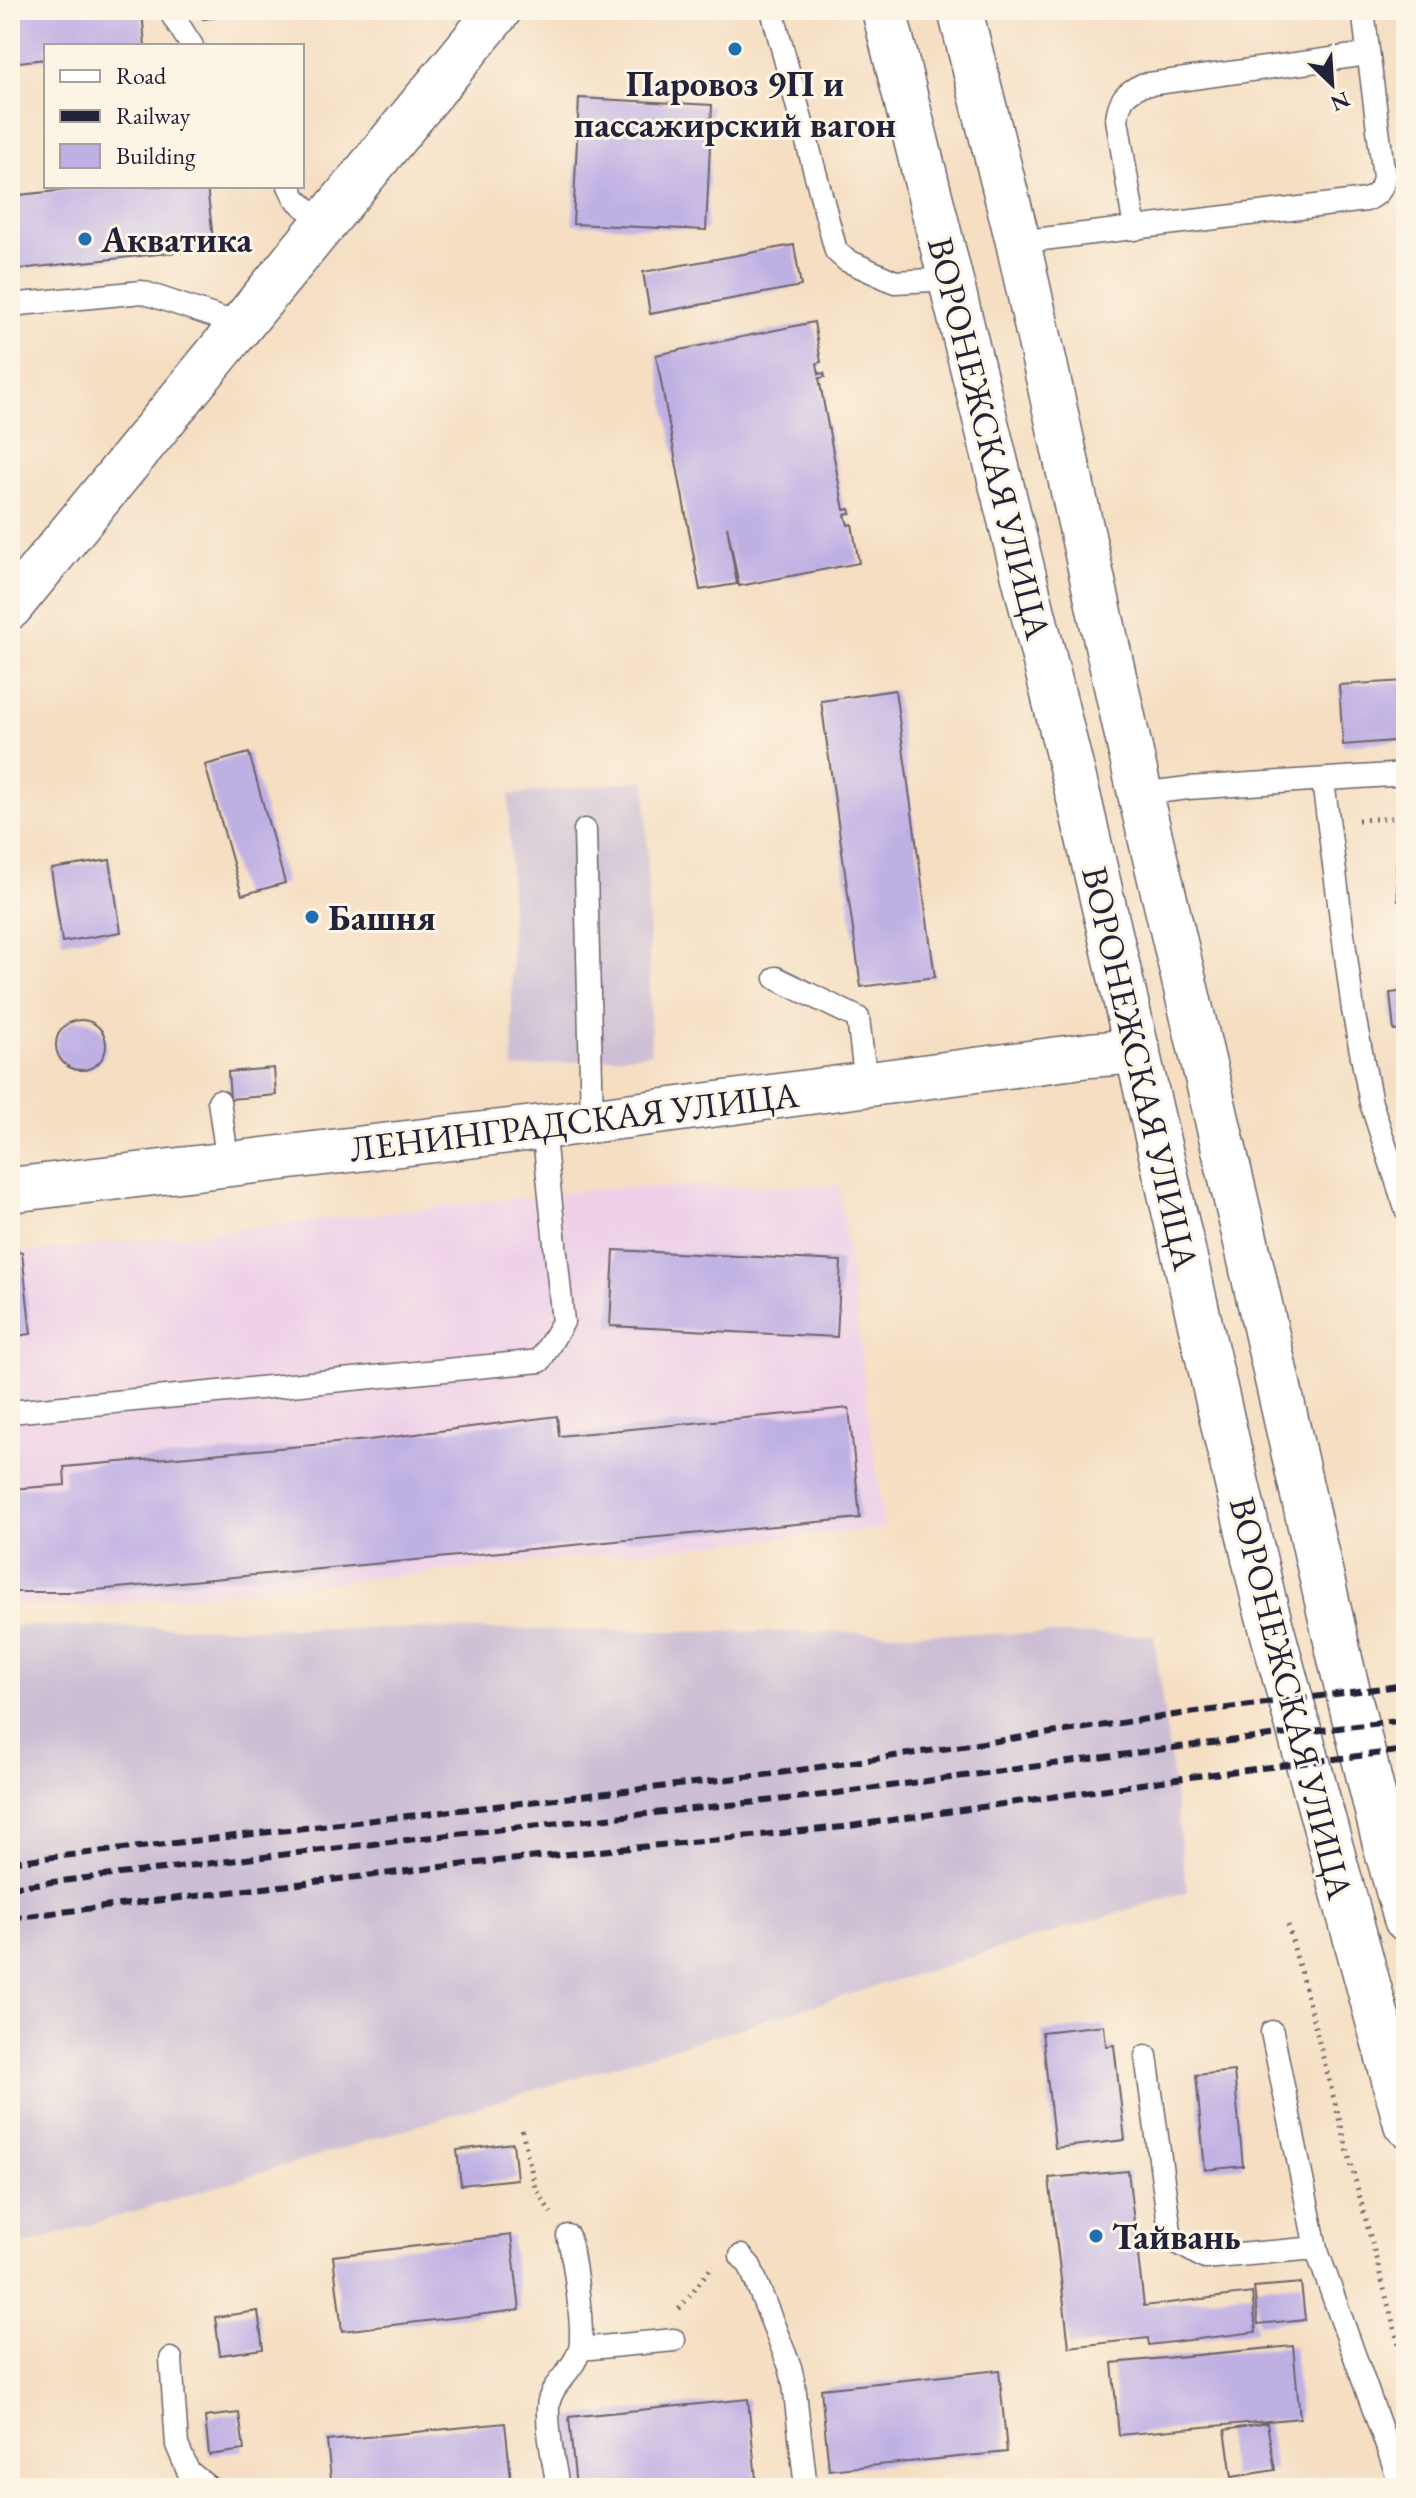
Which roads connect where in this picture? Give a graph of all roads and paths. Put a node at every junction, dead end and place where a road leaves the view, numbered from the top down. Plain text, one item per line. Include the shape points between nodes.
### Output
1 (169, 10) edge
2 (499, 10) edge
3 (772, 10) edge
4 (884, 10) edge
5 (960, 10) edge
6 (1363, 10) edge
7 (191, 44) edge
8 (1368, 54) junction
9 (290, 188) edge
10 (323, 224) junction
11 (1135, 229) junction
12 (1018, 242) junction
13 (951, 279) junction
14 (10, 305) edge
15 (241, 325) junction
16 (10, 607) edge
17 (1406, 774) edge
18 (1323, 781) junction
19 (1140, 794) junction
20 (1406, 817) edge
21 (1329, 823) junction
22 (585, 830) dead end
23 (776, 978) dead end
24 (1138, 1051) junction
25 (866, 1084) junction
26 (219, 1101) dead end
27 (592, 1120) junction
28 (543, 1127) junction
29 (228, 1164) junction
30 (10, 1190) edge
31 (1406, 1209) edge
32 (10, 1412) edge
33 (1406, 1919) edge
34 (1288, 1925) dead end
35 (1272, 2032) dead end
36 (1146, 2056) dead end
37 (1406, 2124) edge
38 (522, 2130) dead end
39 (568, 2236) joint
40 (1316, 2248) junction
41 (741, 2256) joint
42 (664, 2341) joint
43 (580, 2349) junction
44 (171, 2359) dead end
45 (1406, 2372) edge
46 (209, 2488) edge
47 (558, 2488) edge
48 (806, 2488) edge
49 (1402, 2488) edge

1 - 7 lane
2 - 10 main road
3 - 13 lane via 836,251 895,282
4 - 13 main road, ВОРОНЕЖСКАЯ УЛИЦА
5 - 12 main road, ВОРОНЕЖСКАЯ УЛИЦА
6 - 8 lane
8 - 11 lane via 1130,90 1119,103 1117,119
8 - 11 lane via 1384,177 1377,195
9 - 10 lane
10 - 15 main road
11 - 12 lane
12 - 19 main road, ВОРОНЕЖСКАЯ УЛИЦА
13 - 24 main road, ВОРОНЕЖСКАЯ УЛИЦА
14 - 15 lane via 142,292
15 - 16 main road
17 - 18 lane
18 - 19 lane
18 - 21 lane
19 - 33 main road, ВОРОНЕЖСКАЯ УЛИЦА
20 - 21 path
21 - 31 lane via 1353,1010 1371,1103
22 - 27 lane
23 - 25 lane via 858,1018
24 - 25 main road, ЛЕНИНГРАДСКАЯ УЛИЦА
24 - 37 main road, ВОРОНЕЖСКАЯ УЛИЦА via 1264,1601
25 - 27 main road, ЛЕНИНГРАДСКАЯ УЛИЦА
26 - 29 lane
27 - 28 main road, ЛЕНИНГРАДСКАЯ УЛИЦА
28 - 29 main road, ЛЕНИНГРАДСКАЯ УЛИЦА
28 - 32 lane via 563,1322 540,1361
29 - 30 main road, ЛЕНИНГРАДСКАЯ УЛИЦА
34 - 45 path
35 - 40 lane
36 - 40 lane via 1171,2239 1205,2258
38 - 39 path via 535,2187
39 - 43 lane
40 - 49 lane
41 - 42 path via 727,2256 711,2267
41 - 48 lane via 750,2266 790,2367
42 - 43 lane
43 - 47 lane via 547,2406
44 - 46 lane via 177,2445 188,2471

